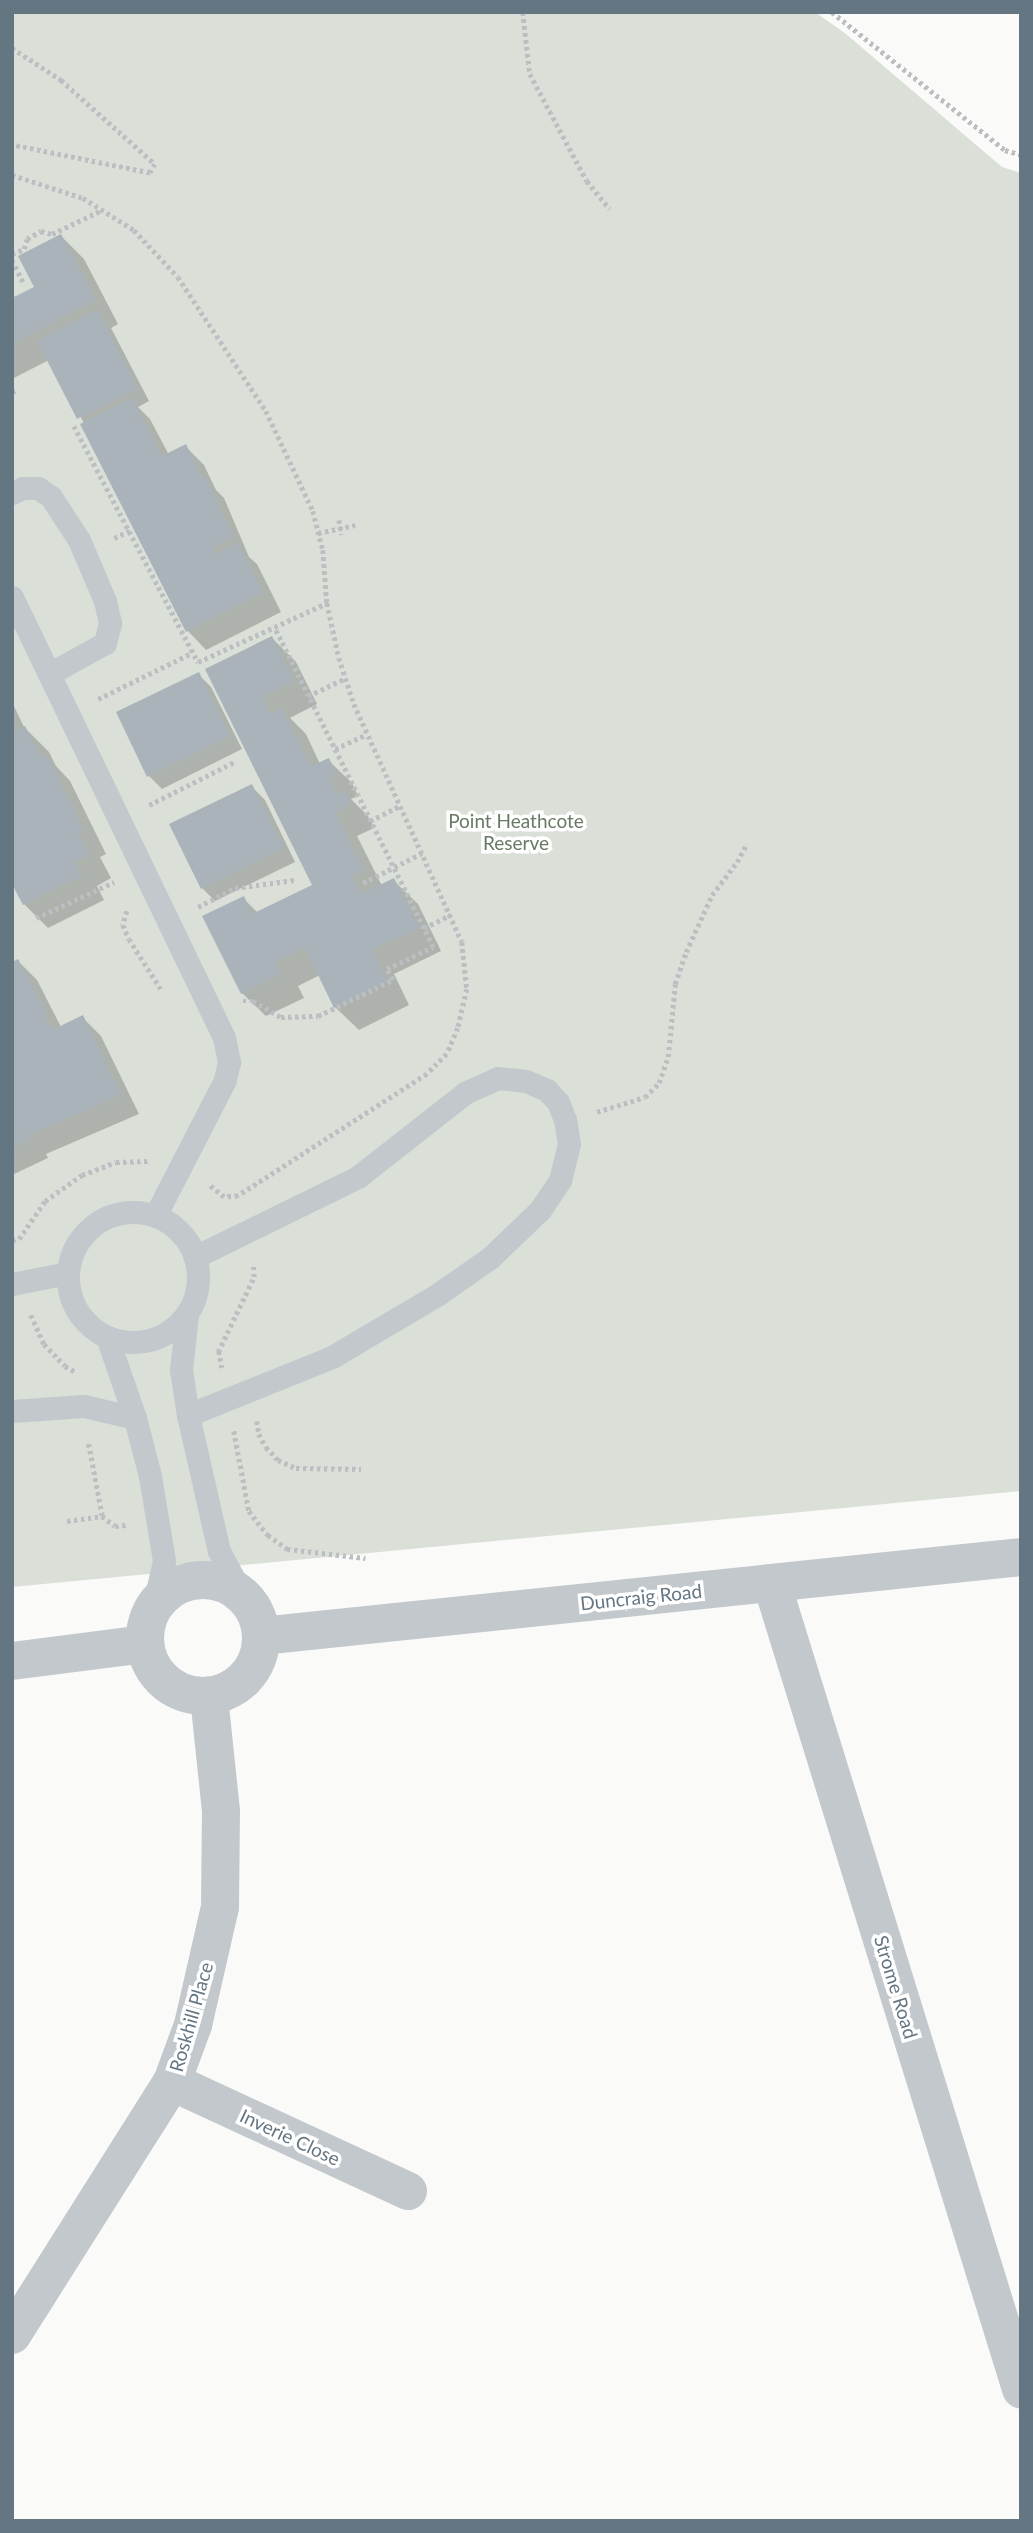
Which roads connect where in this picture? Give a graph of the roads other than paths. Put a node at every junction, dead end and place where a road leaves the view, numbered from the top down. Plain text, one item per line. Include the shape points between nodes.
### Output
1 (12, 494) edge
2 (12, 597) edge
3 (49, 674) junction
4 (155, 1216) junction
5 (195, 1257) junction
6 (68, 1273) junction
7 (12, 1284) edge
8 (187, 1314) junction
9 (107, 1337) junction
10 (12, 1411) edge
11 (188, 1415) junction
12 (135, 1418) junction
13 (1021, 1557) edge
14 (772, 1584) junction
15 (242, 1594) junction
16 (154, 1605) junction
17 (261, 1636) junction
18 (144, 1644) junction
19 (12, 1661) edge
20 (209, 1696) junction
21 (172, 2082) junction
22 (408, 2192) dead end
23 (12, 2335) edge
24 (1021, 2389) edge

1 - 3 lane via 38,488 51,497 79,540 110,623 105,643
2 - 3 lane
3 - 4 lane via 225,1038 229,1062 225,1080
4 - 5 lane via 173,1226
4 - 6 lane via 122,1214 90,1228 79,1241
5 - 8 lane via 199,1278
5 - 11 lane via 358,1177 466,1093 498,1079 526,1081 547,1090 558,1102 569,1144 560,1180 540,1210 491,1257 437,1295 331,1357
6 - 7 lane
6 - 9 lane via 77,1311
8 - 9 lane via 172,1330 152,1340 129,1342
8 - 11 lane via 181,1370
9 - 12 lane
10 - 12 lane via 84,1406
11 - 15 lane via 219,1551
12 - 16 lane via 164,1561
13 - 14 street, Duncraig Road
14 - 17 street, Duncraig Road
14 - 24 street, Strome Road
15 - 16 street via 207,1580 187,1582 168,1590
15 - 17 street via 255,1610
16 - 18 street
17 - 20 street via 261,1650 249,1675 234,1688
18 - 19 street
18 - 20 street via 150,1664 175,1690
20 - 21 street, Roskhill Place via 221,1811 220,1907 193,2025
21 - 22 street, Inverie Close
21 - 23 street, Roskhill Place

